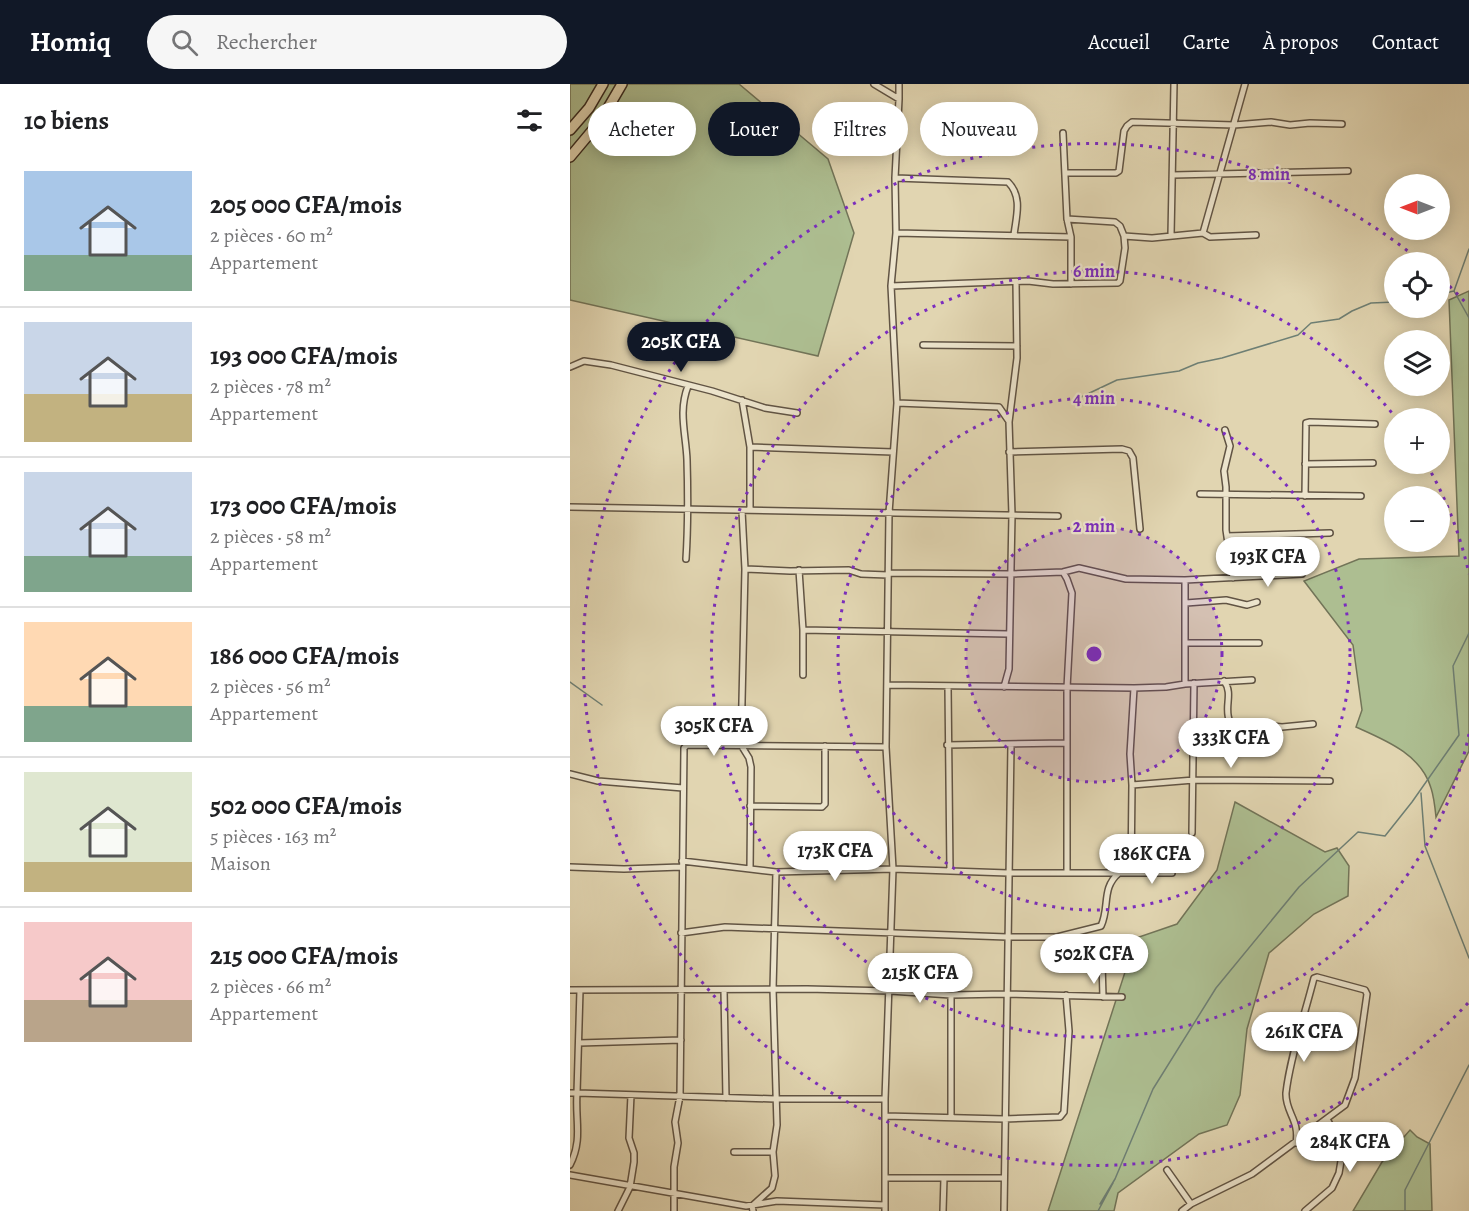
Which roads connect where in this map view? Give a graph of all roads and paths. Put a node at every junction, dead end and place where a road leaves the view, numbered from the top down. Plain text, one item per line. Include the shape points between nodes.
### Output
1 (603, 84) edge
2 (622, 84) edge
3 (874, 84) edge
4 (899, 84) edge
5 (1174, 84) edge
6 (1245, 84) edge
7 (899, 99) junction
8 (574, 120) edge
9 (1174, 124) junction
10 (1342, 124) dead end
11 (1234, 125) junction
12 (570, 130) edge
13 (1063, 133) dead end
14 (570, 157) edge
15 (1347, 171) dead end
16 (1066, 173) junction
17 (1220, 174) junction
18 (1173, 175) junction
19 (895, 178) junction
20 (1067, 219) junction
21 (896, 233) junction
22 (1203, 233) junction
23 (1171, 235) junction
24 (1256, 235) dead end
25 (1014, 236) junction
26 (1124, 236) junction
27 (1071, 237) junction
28 (1016, 282) junction
29 (1071, 284) junction
30 (891, 286) junction
31 (923, 345) dead end
32 (1017, 346) junction
33 (570, 367) edge
34 (688, 386) junction
35 (742, 400) junction
36 (897, 403) junction
37 (797, 414) dead end
38 (1009, 422) junction
39 (1375, 424) dead end
40 (1225, 430) dead end
41 (750, 447) junction
42 (893, 452) junction
43 (1009, 452) junction
44 (1373, 463) dead end
45 (1305, 464) junction
46 (1200, 494) dead end
47 (1225, 495) junction
48 (1305, 496) junction
49 (1361, 496) dead end
50 (570, 507) edge
51 (687, 509) junction
52 (750, 510) junction
53 (742, 511) junction
54 (889, 513) junction
55 (1012, 515) junction
56 (1058, 516) dead end
57 (1140, 529) dead end
58 (1330, 533) dead end
59 (1227, 536) junction
60 (686, 559) dead end
61 (745, 569) junction
62 (799, 570) junction
63 (1063, 572) junction
64 (888, 574) junction
65 (1011, 574) junction
66 (1302, 574) dead end
67 (1233, 578) junction
68 (1185, 579) junction
69 (1257, 602) dead end
70 (1186, 603) junction
71 (803, 630) junction
72 (888, 633) junction
73 (1008, 634) junction
74 (1185, 643) junction
75 (1259, 643) dead end
76 (803, 675) dead end
77 (1252, 680) dead end
78 (1224, 681) junction
79 (1194, 683) junction
80 (1185, 684) junction
81 (887, 685) junction
82 (948, 687) junction
83 (1004, 687) junction
84 (1067, 688) junction
85 (1134, 688) junction
86 (1313, 724) dead end
87 (1067, 743) junction
88 (741, 745) junction
89 (947, 745) junction
90 (1011, 745) junction
91 (825, 746) junction
92 (886, 747) junction
93 (570, 774) edge
94 (1194, 780) junction
95 (1330, 781) dead end
96 (1132, 785) junction
97 (683, 788) junction
98 (750, 807) junction
99 (1192, 833) dead end
100 (682, 864) junction
101 (570, 867) edge
102 (750, 869) junction
103 (893, 869) junction
104 (950, 871) junction
105 (776, 872) junction
106 (1067, 872) junction
107 (1008, 873) junction
108 (1119, 873) junction
109 (1131, 873) junction
110 (1172, 873) dead end
111 (775, 929) junction
112 (681, 933) junction
113 (891, 934) junction
114 (1007, 937) junction
115 (1102, 963) dead end
116 (773, 989) junction
117 (570, 990) edge
118 (580, 990) junction
119 (724, 990) junction
120 (681, 991) junction
121 (890, 991) junction
122 (1006, 994) junction
123 (951, 995) junction
124 (1066, 995) junction
125 (1103, 997) junction
126 (1122, 997) dead end
127 (681, 1040) junction
128 (579, 1043) junction
129 (573, 1093) edge
130 (631, 1095) junction
131 (680, 1096) junction
132 (726, 1098) junction
133 (775, 1099) junction
134 (885, 1099) junction
135 (885, 1116) junction
136 (951, 1116) junction
137 (1004, 1119) junction
138 (1327, 1119) junction
139 (1296, 1143) junction
140 (734, 1152) dead end
141 (773, 1152) junction
142 (570, 1165) edge
143 (1167, 1170) dead end
144 (570, 1175) edge
145 (885, 1178) junction
146 (944, 1178) junction
147 (1004, 1178) junction
148 (630, 1187) junction
149 (674, 1195) junction
150 (1191, 1204) junction
151 (752, 1208) edge
152 (885, 1208) edge
153 (618, 1211) edge
154 (674, 1211) edge
155 (944, 1211) edge
156 (1004, 1211) edge
157 (1182, 1211) edge
158 (1305, 1211) edge

1 - 8 highway via 589,108
2 - 14 highway via 601,120
3 - 7 street
4 - 7 street
5 - 9 street
6 - 11 street
7 - 19 street
8 - 12 highway
9 - 11 street
9 - 16 street via 1131,122 1126,126 1121,165 1116,173
9 - 18 street
10 - 11 street
11 - 17 street
13 - 16 street
15 - 17 street
16 - 20 street
17 - 18 street
17 - 22 street
18 - 23 street
19 - 21 street
19 - 25 street via 1008,182 1018,201
20 - 26 street via 1115,222
20 - 27 street
21 - 25 street
21 - 30 street
22 - 23 street
22 - 24 street via 1210,237
23 - 26 street
25 - 27 street
26 - 29 street via 1118,284
27 - 29 street
28 - 29 street
28 - 30 street
28 - 32 street
30 - 36 street
31 - 32 street
32 - 38 street
33 - 34 street via 584,362 611,364
34 - 35 street
34 - 51 street via 682,406
35 - 37 street
35 - 41 street
36 - 38 street via 999,407
36 - 42 street
38 - 43 street
39 - 45 street via 1306,423
40 - 47 street via 1230,446
41 - 42 street
41 - 52 street
42 - 54 street
43 - 55 street
43 - 57 street via 1122,448 1129,451
44 - 45 street
45 - 48 street
46 - 47 street
47 - 48 street
47 - 59 street
48 - 49 street
50 - 51 street
51 - 53 street
51 - 60 street
52 - 53 street
52 - 54 street
53 - 61 street
54 - 55 street
54 - 64 street
55 - 56 street
55 - 65 street
58 - 59 street
59 - 67 street
61 - 62 street
61 - 88 street
62 - 64 street
62 - 71 street
63 - 65 street
63 - 68 street via 1079,568 1126,579
63 - 84 street via 1072,593
64 - 65 street
64 - 72 street
65 - 73 street
66 - 67 street
67 - 68 street
68 - 70 street
69 - 70 street
70 - 74 street
71 - 72 street
71 - 76 street
72 - 73 street
72 - 81 street
73 - 83 street via 1009,669
74 - 75 street
74 - 80 street
77 - 78 street
78 - 79 street
78 - 86 street via 1229,690 1230,722 1282,727
79 - 80 street
79 - 94 street
80 - 85 street
81 - 82 street
81 - 92 street
82 - 83 street
82 - 89 street
83 - 84 street
84 - 85 street
84 - 87 street
85 - 96 street
87 - 90 street
87 - 106 street
88 - 91 street
88 - 97 street via 685,746
88 - 98 street via 751,767
89 - 90 street
89 - 104 street
90 - 107 street
91 - 92 street
91 - 98 street via 822,807
92 - 103 street
93 - 97 street via 598,781
94 - 95 street
94 - 96 street
94 - 99 street
96 - 109 street
97 - 100 street
98 - 102 street
100 - 101 street via 616,869
100 - 102 street
100 - 112 street
102 - 105 street
103 - 104 street
103 - 105 street
103 - 113 street
104 - 107 street
105 - 111 street
106 - 107 street
106 - 108 street
107 - 114 street
108 - 109 street
108 - 114 street via 1108,885 1101,927 1057,937
109 - 110 street
111 - 112 street via 725,927
111 - 113 street
111 - 116 street
112 - 120 street
113 - 114 street
113 - 121 street
114 - 122 street
115 - 125 street
116 - 119 street
116 - 121 street
116 - 133 street
117 - 118 street
118 - 120 street
118 - 128 street
119 - 120 street
119 - 132 street
120 - 127 street
121 - 123 street
121 - 134 street
122 - 123 street
122 - 124 street
122 - 137 street
123 - 136 street
124 - 125 street
124 - 137 street via 1069,1031 1063,1115
125 - 126 street
127 - 128 street
127 - 131 street
128 - 129 street
129 - 130 street
129 - 142 street via 577,1151
130 - 131 street
130 - 148 street via 629,1138 634,1162
131 - 132 street
131 - 149 street via 675,1122 678,1143
132 - 133 street
133 - 134 street
133 - 141 street via 777,1133
134 - 135 street
135 - 136 street
135 - 145 street
136 - 137 street
137 - 147 street
138 - 139 street
138 - 139 street via 1345,1105 1350,1095 1367,994 1365,990 1317,977 1286,1095 1297,1128
138 - 158 street via 1342,1144 1339,1173 1332,1188
139 - 150 street via 1252,1174
140 - 141 street
141 - 151 street via 772,1188
143 - 150 street
144 - 148 street
145 - 146 street
145 - 152 street
146 - 147 street
146 - 155 street
147 - 156 street
148 - 149 street
148 - 153 street
149 - 151 street
149 - 154 street
150 - 157 street
151 - 152 street via 777,1201

